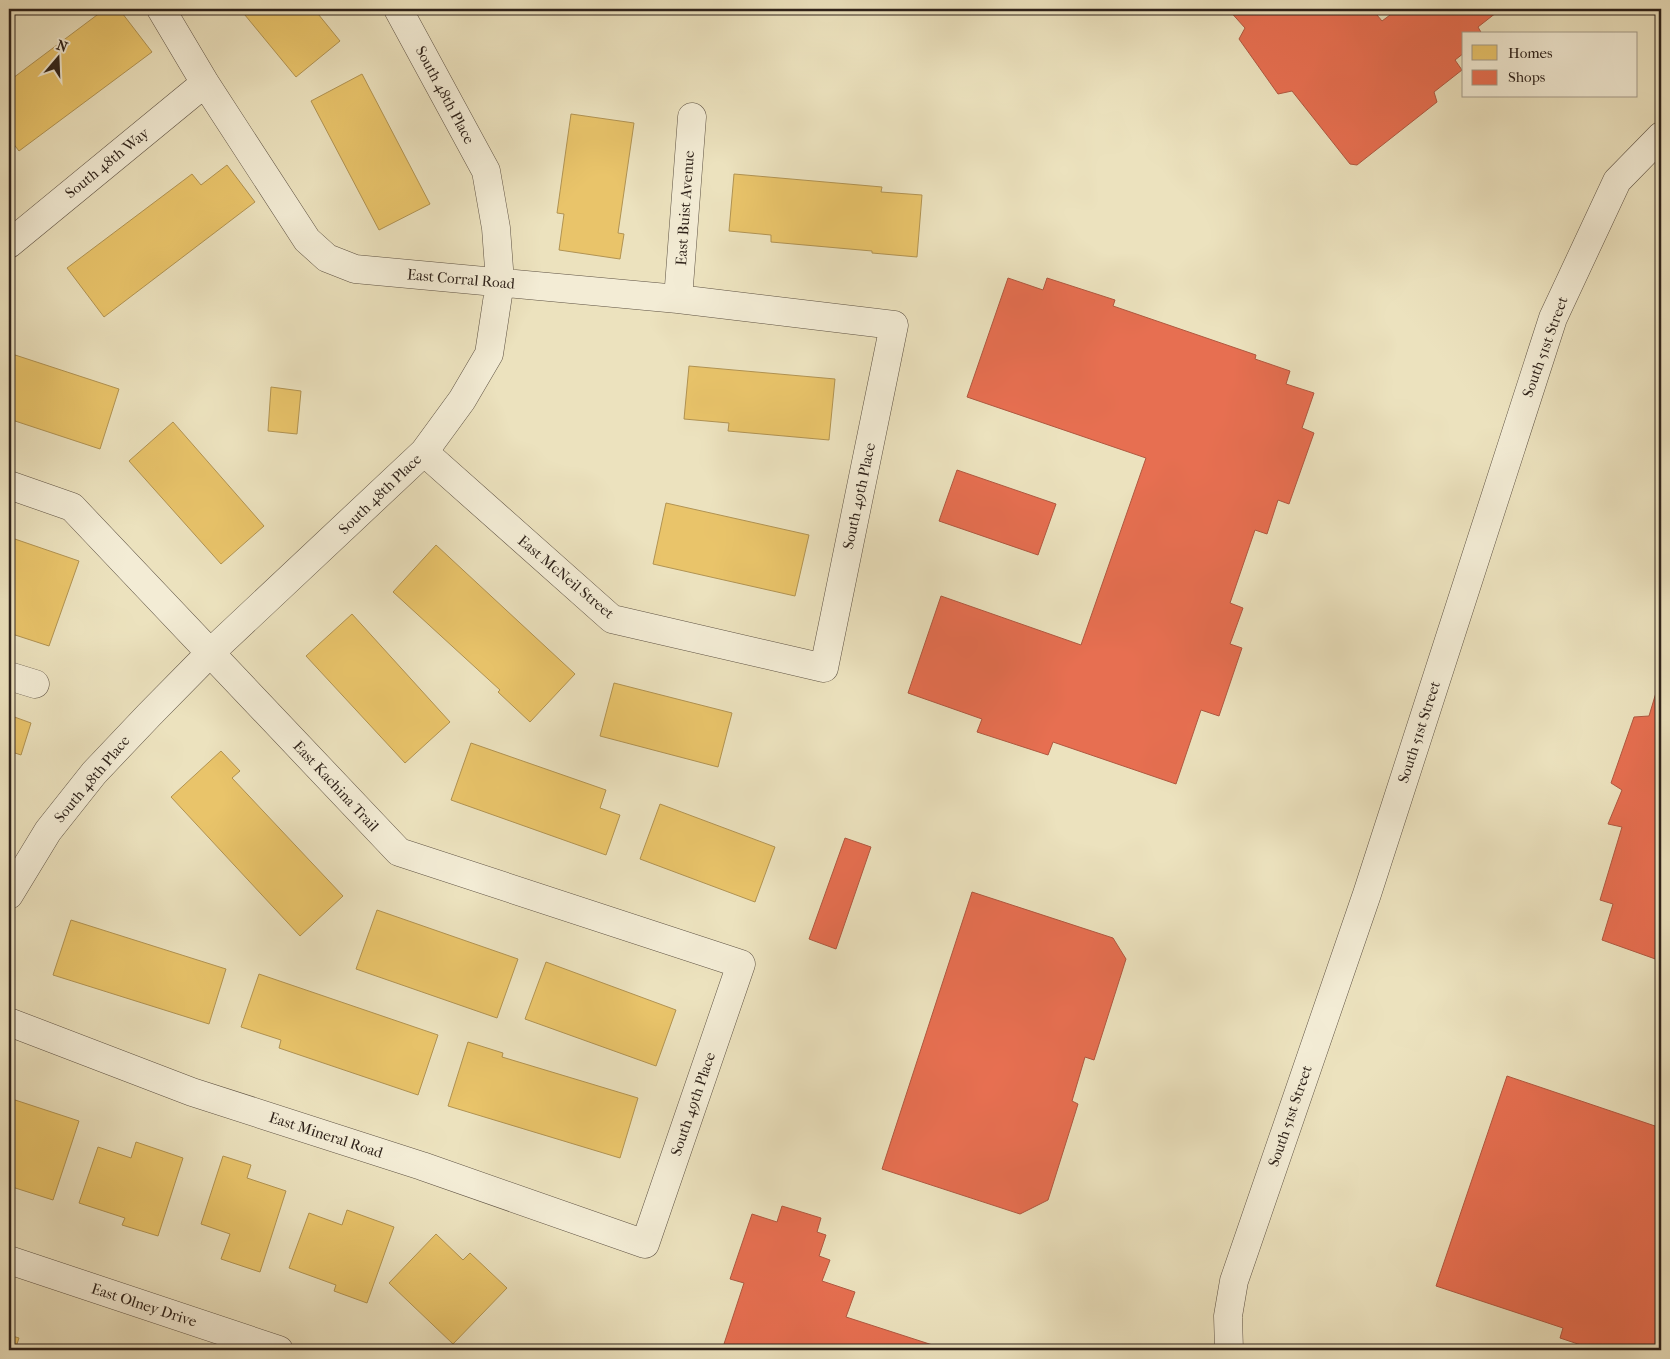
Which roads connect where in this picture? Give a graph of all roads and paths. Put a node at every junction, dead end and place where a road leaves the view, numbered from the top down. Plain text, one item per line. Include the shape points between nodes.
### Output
1 (161, 9) edge
2 (398, 9) edge
3 (205, 82) junction
4 (692, 117) dead end
5 (1661, 136) edge
6 (9, 244) edge
7 (500, 282) junction
8 (678, 299) junction
9 (894, 325) joint
10 (424, 452) junction
11 (9, 485) edge
12 (210, 653) junction
13 (824, 668) joint
14 (9, 676) edge
15 (36, 684) dead end
16 (9, 895) edge
17 (741, 964) joint
18 (9, 1022) edge
19 (645, 1244) joint
20 (9, 1260) edge
21 (279, 1350) edge
22 (1229, 1350) edge

1 - 3 street, East Corral Road
2 - 7 street, South 48th Place via 486,171 496,228
3 - 6 street, South 48th Way
3 - 7 street, East Corral Road via 306,240 327,258 354,269
4 - 8 street, East Buist Avenue
5 - 22 street, South 51st Street via 1618,181 1553,318 1370,884 1234,1281 1228,1316
7 - 8 street, East Corral Road
7 - 10 street, South 48th Place via 489,354 462,400
8 - 9 street, East Corral Road
9 - 13 street, South 49th Place
10 - 12 street, South 48th Place
10 - 13 street, East McNeil Street via 612,619
11 - 12 street, East Kachina Trail via 72,507
12 - 16 street, South 48th Place via 94,773 48,832
12 - 17 street, East Kachina Trail via 399,852
14 - 15 street
17 - 19 street, South 49th Place
18 - 19 street, East Mineral Road via 192,1092 422,1166
20 - 21 street, East Olney Drive

